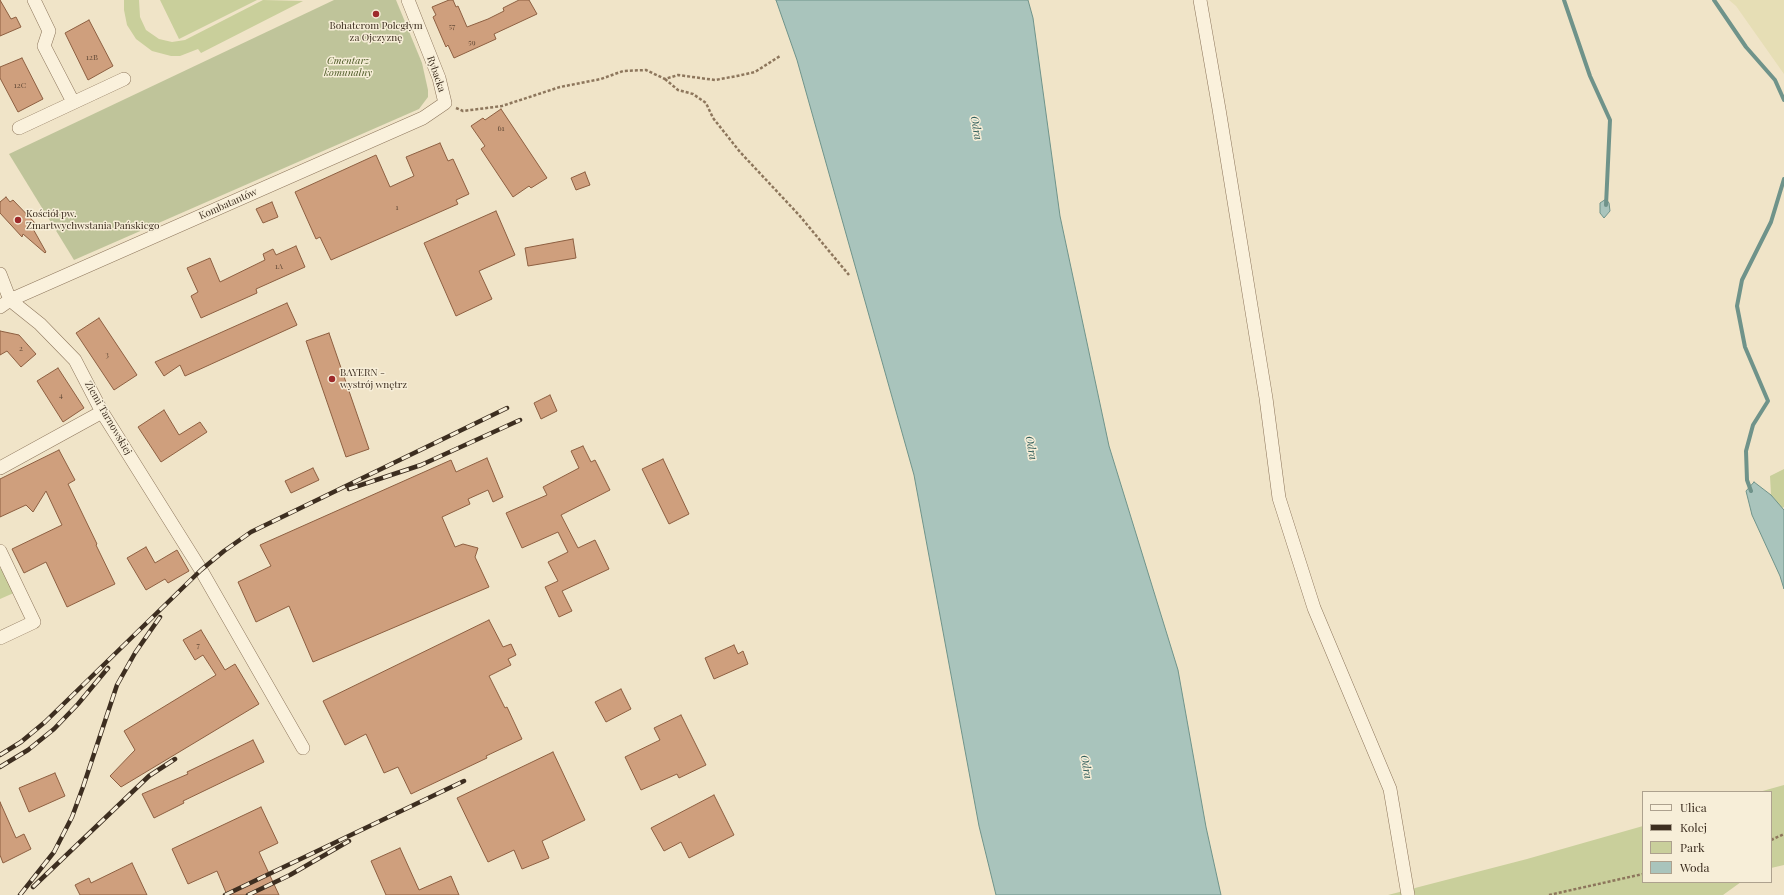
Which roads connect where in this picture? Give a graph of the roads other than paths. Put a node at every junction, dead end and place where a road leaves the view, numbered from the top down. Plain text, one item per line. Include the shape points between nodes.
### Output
1 (34, 0) edge
2 (408, 0) edge
3 (1200, 0) edge
4 (124, 79) dead end
5 (73, 102) junction
6 (445, 103) joint
7 (19, 128) dead end
8 (0, 274) edge
9 (5, 304) edge
10 (102, 412) junction
11 (0, 468) edge
12 (0, 551) edge
13 (0, 638) edge
14 (303, 748) dead end
15 (1408, 895) edge

1 - 5 street via 49,31 44,46
2 - 6 street, Rybacka via 439,78
3 - 15 street via 1266,398 1279,498 1314,608 1390,789
4 - 5 street
5 - 7 street
6 - 9 street, Kombatantów via 423,118
8 - 9 street
9 - 10 street, Ziemi Tarnowskiej via 45,328 75,360
10 - 11 street
10 - 14 street, Ziemi Tarnowskiej via 189,550
12 - 13 street via 34,622

